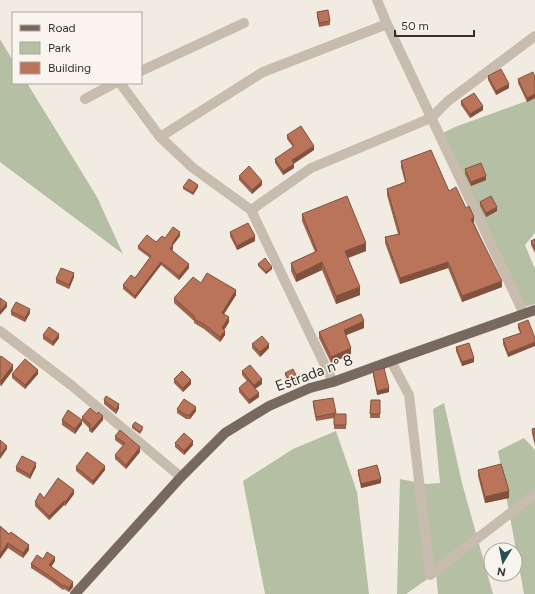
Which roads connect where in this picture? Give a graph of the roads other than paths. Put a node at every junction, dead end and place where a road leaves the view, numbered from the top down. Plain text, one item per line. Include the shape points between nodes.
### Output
1 (377, 0) edge
2 (244, 23) dead end
3 (387, 24) junction
4 (535, 36) edge
5 (142, 71) edge
6 (113, 84) edge
7 (121, 84) edge
8 (85, 99) dead end
9 (431, 118) junction
10 (160, 137) junction
11 (251, 210) junction
12 (535, 310) edge
13 (524, 314) junction
14 (0, 330) edge
15 (391, 360) junction
16 (333, 382) junction
17 (181, 477) junction
18 (535, 494) edge
19 (75, 594) edge

1 - 3 street
2 - 5 street
3 - 9 street
3 - 10 street via 264,72
4 - 9 street via 448,101
6 - 8 street
7 - 10 street
9 - 11 street via 311,168
9 - 13 street
10 - 11 street via 192,168
11 - 16 street
12 - 13 main road, Estrada nº 8
13 - 15 main road, Estrada nº 8
14 - 17 street via 71,385
15 - 16 main road, Estrada nº 8
15 - 18 street via 409,395 430,575
16 - 17 main road, Estrada nº 8 via 310,388 269,406 225,433
17 - 19 main road, Estrada nº 8

